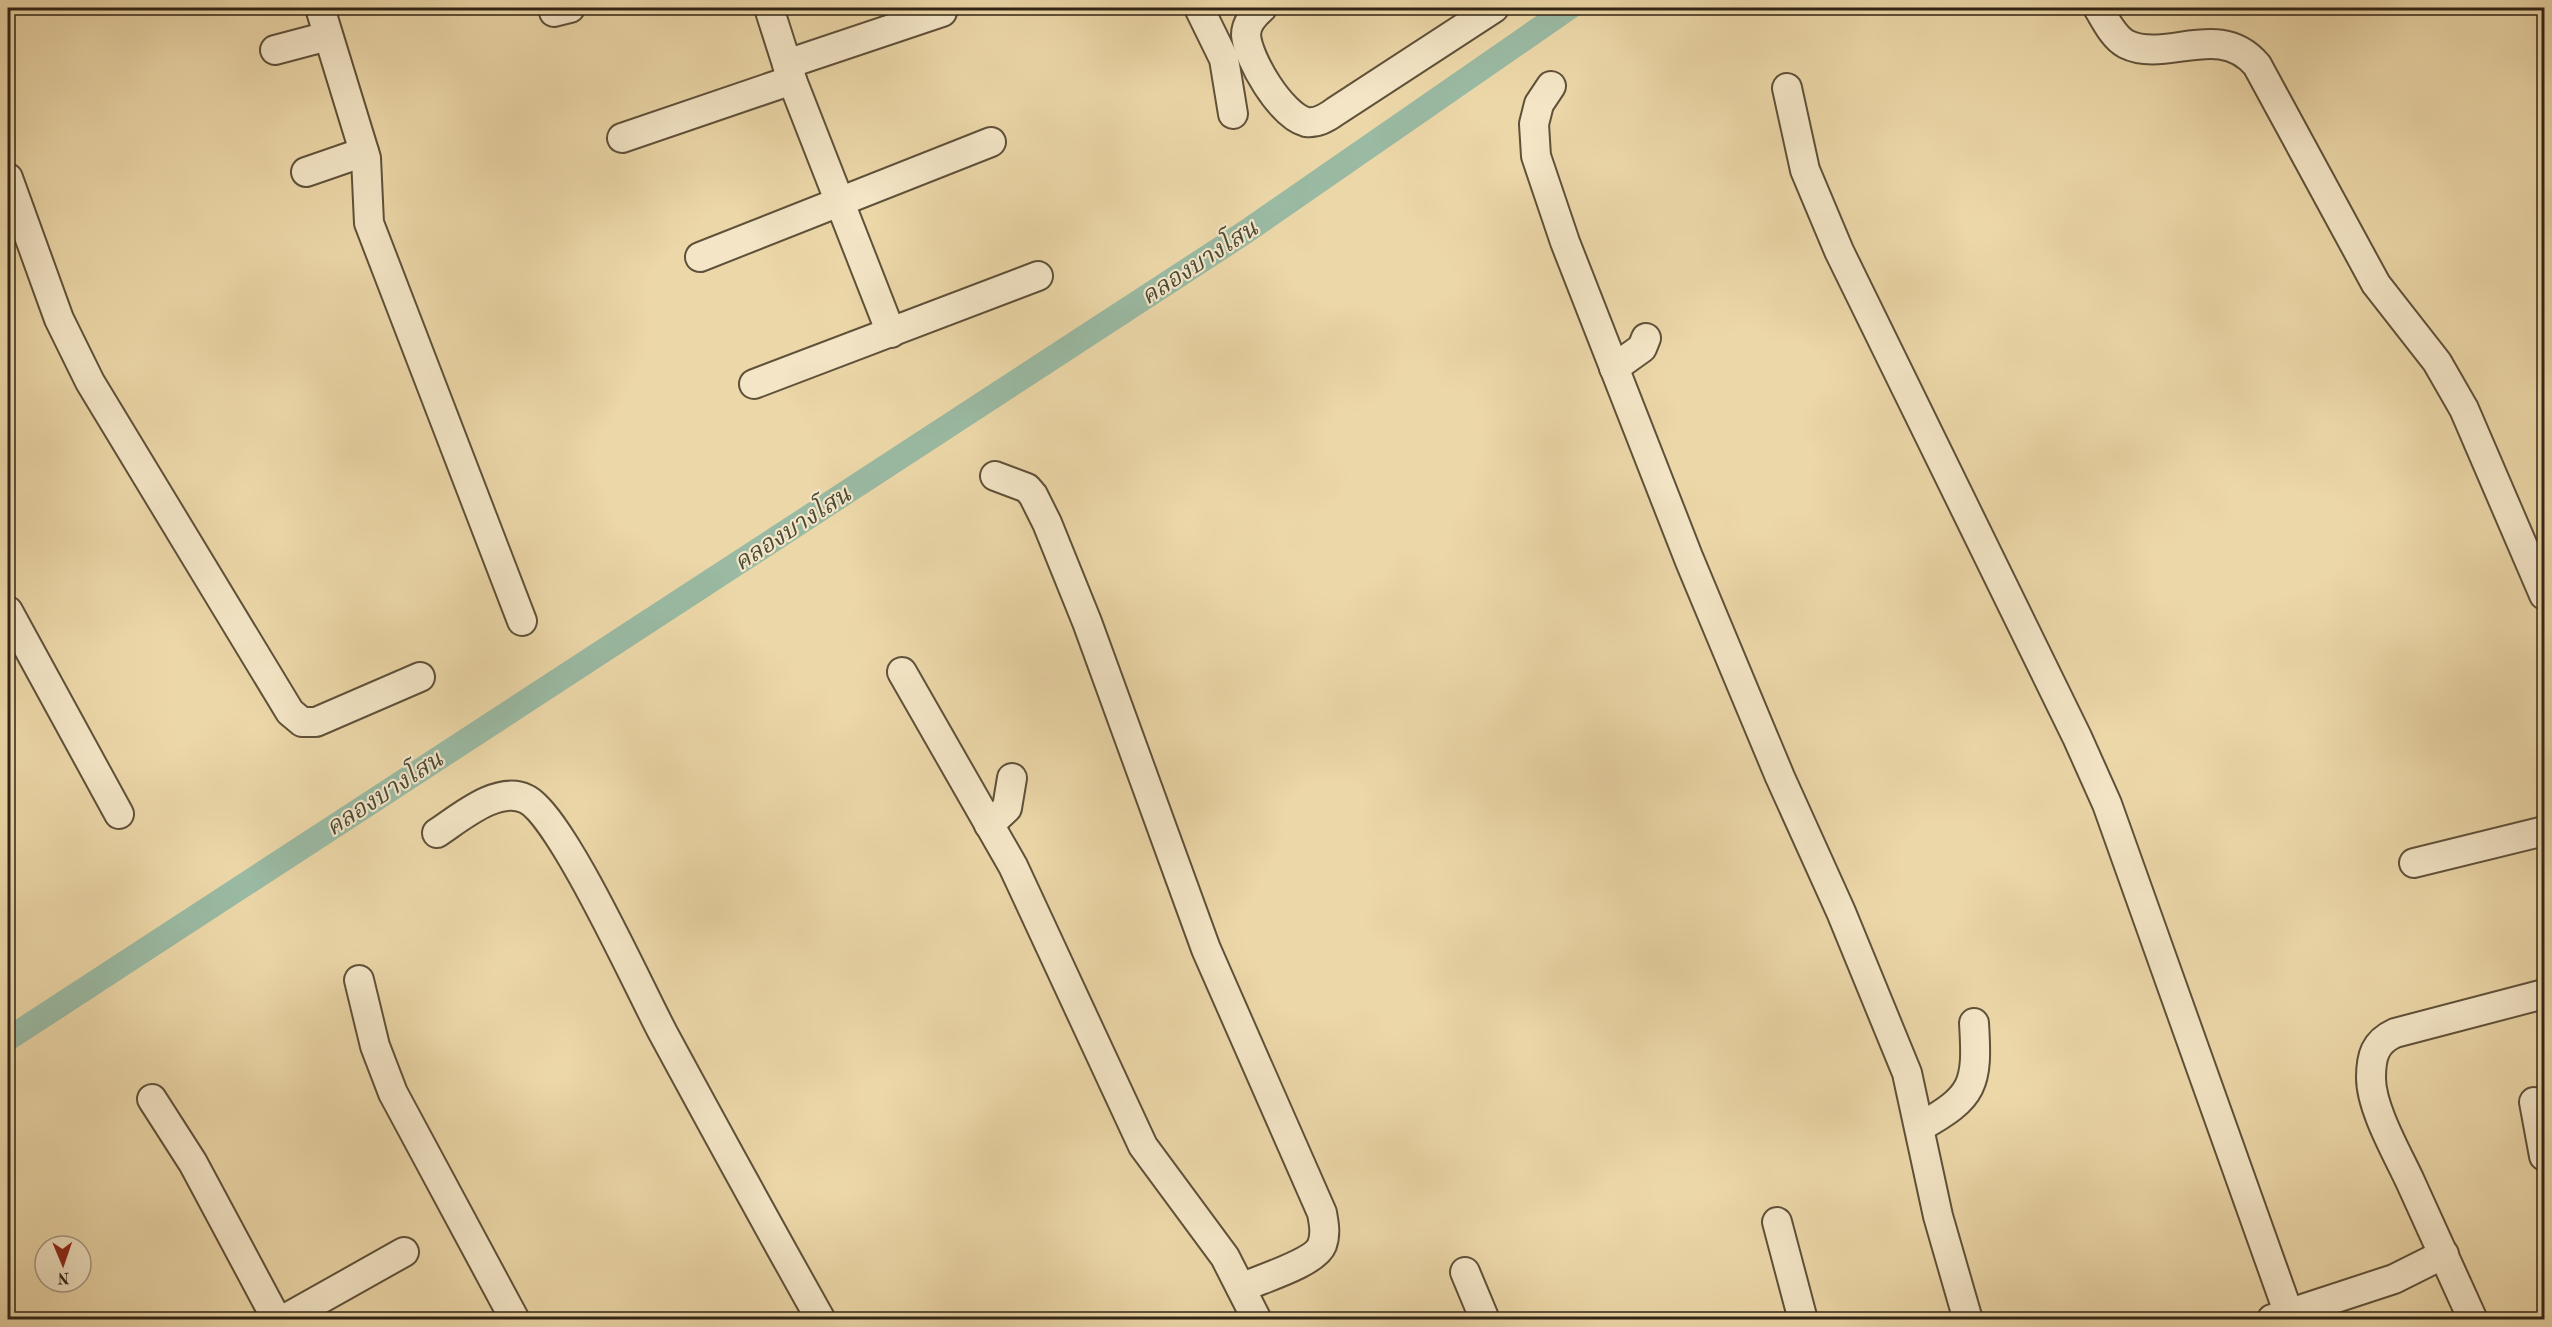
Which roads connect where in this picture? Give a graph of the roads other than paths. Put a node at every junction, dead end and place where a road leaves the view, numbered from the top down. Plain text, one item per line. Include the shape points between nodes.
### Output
1 (320, 8) edge
2 (769, 8) edge
3 (1199, 8) edge
4 (1262, 8) edge
5 (1494, 8) edge
6 (2098, 8) edge
7 (942, 12) dead end
8 (328, 36) junction
9 (275, 50) dead end
10 (790, 72) junction
11 (1551, 86) dead end
12 (1786, 88) dead end
13 (1233, 114) dead end
14 (622, 138) dead end
15 (991, 142) dead end
16 (364, 152) junction
17 (306, 172) dead end
18 (8, 178) edge
19 (840, 201) junction
20 (700, 257) dead end
21 (1038, 276) dead end
22 (891, 333) junction
23 (1646, 338) dead end
24 (1614, 368) junction
25 (754, 384) dead end
26 (995, 476) dead end
27 (2544, 591) edge
28 (8, 611) edge
29 (522, 621) dead end
30 (902, 672) dead end
31 (420, 677) dead end
32 (1012, 778) dead end
33 (119, 814) dead end
34 (989, 825) junction
35 (2544, 831) edge
36 (437, 833) dead end
37 (2414, 863) dead end
38 (359, 980) dead end
39 (2544, 994) edge
40 (1974, 1023) dead end
41 (152, 1099) dead end
42 (2534, 1102) dead end
43 (1920, 1127) junction
44 (2544, 1156) edge
45 (1777, 1222) dead end
46 (404, 1252) dead end
47 (2444, 1254) junction
48 (1464, 1272) dead end
49 (1241, 1288) junction
50 (2284, 1318) edge
51 (277, 1320) edge
52 (283, 1320) edge
53 (515, 1320) edge
54 (821, 1320) edge
55 (1257, 1320) edge
56 (1485, 1320) edge
57 (1803, 1320) edge
58 (1968, 1320) edge
59 (2474, 1320) edge

1 - 8 street
2 - 10 street
3 - 13 street via 1224,58
4 - 5 street via 1250,20 1246,35 1251,52 1269,88 1295,117 1309,122 1330,116
6 - 27 street via 2125,43 2142,48 2210,43 2230,46 2248,54 2257,65 2376,284 2437,362 2464,409
7 - 10 street
8 - 9 street
8 - 16 street
10 - 14 street
10 - 19 street
11 - 24 street via 1539,104 1534,124 1536,156
12 - 50 street via 1805,170 1839,251 2107,804
15 - 19 street
16 - 17 street
16 - 29 street via 369,222
18 - 31 street via 59,320 90,382 290,712 302,722 316,722
19 - 20 street
19 - 22 street
21 - 22 street
22 - 25 street
23 - 24 street via 1642,348
24 - 43 street via 1693,569 1907,1073
26 - 49 street via 1027,488 1047,523 1206,949 1322,1213 1322,1246 1311,1258
28 - 33 street
30 - 34 street
32 - 34 street via 1006,808
34 - 49 street via 1059,962 1143,1146 1225,1257
35 - 37 street
36 - 54 street via 494,799 510,795 539,807 566,847
38 - 53 street via 375,1046 393,1093
39 - 47 street via 2395,1033 2382,1039 2374,1050 2374,1096
40 - 43 street via 1976,1069 1971,1084 1949,1111
41 - 51 street via 193,1163
42 - 44 street
43 - 58 street via 1938,1216
45 - 57 street
46 - 52 street
47 - 50 street via 2394,1278
47 - 59 street
48 - 56 street
49 - 55 street

